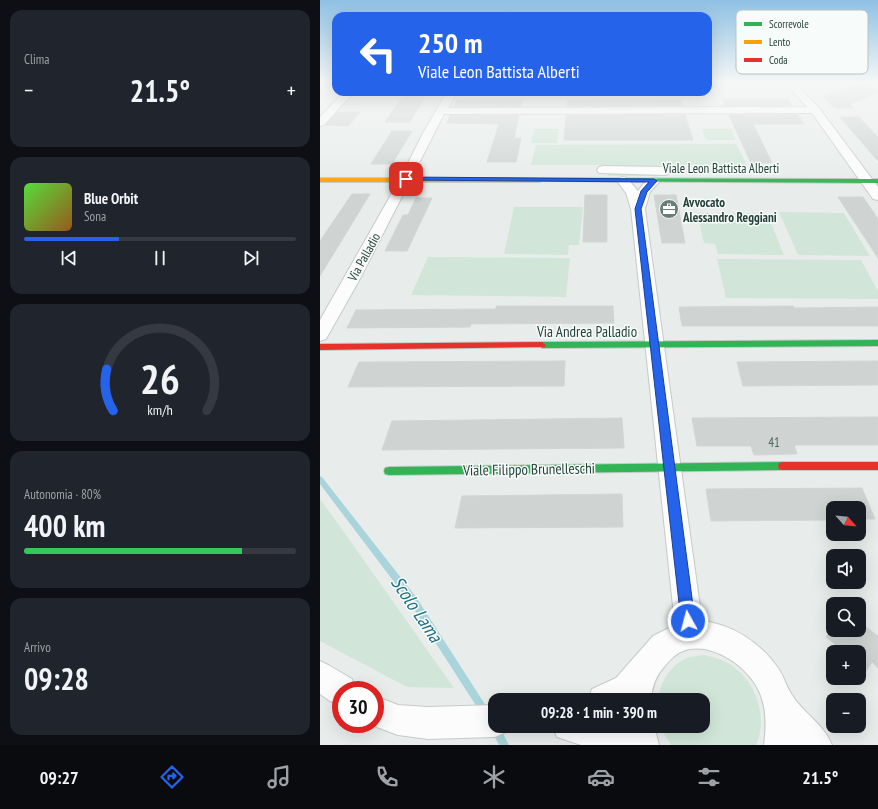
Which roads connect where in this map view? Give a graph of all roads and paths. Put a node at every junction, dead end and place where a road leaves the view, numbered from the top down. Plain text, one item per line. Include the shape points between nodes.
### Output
1 (438, 116) edge
2 (820, 116) edge
3 (603, 170) dead end
4 (665, 171) dead end
5 (406, 179) junction
6 (321, 180) edge
7 (623, 181) junction
8 (654, 181) junction
9 (872, 181) edge
10 (878, 196) edge
11 (638, 209) junction
12 (320, 335) edge
13 (878, 343) edge
14 (654, 344) junction
15 (320, 347) edge
16 (878, 466) edge
17 (670, 467) junction
18 (389, 471) dead end
19 (690, 635) junction
20 (642, 671) junction
21 (320, 676) edge
22 (332, 684) edge
23 (618, 693) edge
24 (636, 693) edge
25 (779, 704) junction
26 (384, 715) edge
27 (488, 721) edge
28 (595, 733) edge
29 (640, 733) edge
30 (630, 745) edge
31 (643, 745) edge
32 (780, 745) edge
33 (816, 745) edge

1 - 5 street, Via Palladio
2 - 9 street
3 - 4 street
5 - 6 street, Viale Leon Battista Alberti
5 - 7 street, Viale Leon Battista Alberti
5 - 12 street, Via Palladio
7 - 8 street, Viale Leon Battista Alberti
7 - 11 street via 632,192
8 - 9 street, Viale Leon Battista Alberti
8 - 11 street via 644,191
9 - 10 street
11 - 14 street
13 - 14 street, Via Andrea Palladio
14 - 15 street, Via Andrea Palladio
14 - 17 street
16 - 17 street, Viale Filippo Brunelleschi
17 - 18 street, Viale Filippo Brunelleschi
17 - 19 street
19 - 20 street via 671,641 655,653
19 - 25 street via 712,635 733,643 753,658 768,678
20 - 23 street via 626,689
20 - 24 street
21 - 22 street
25 - 32 street via 782,728
25 - 33 street
26 - 27 street via 398,720 428,723
28 - 30 street
29 - 31 street

